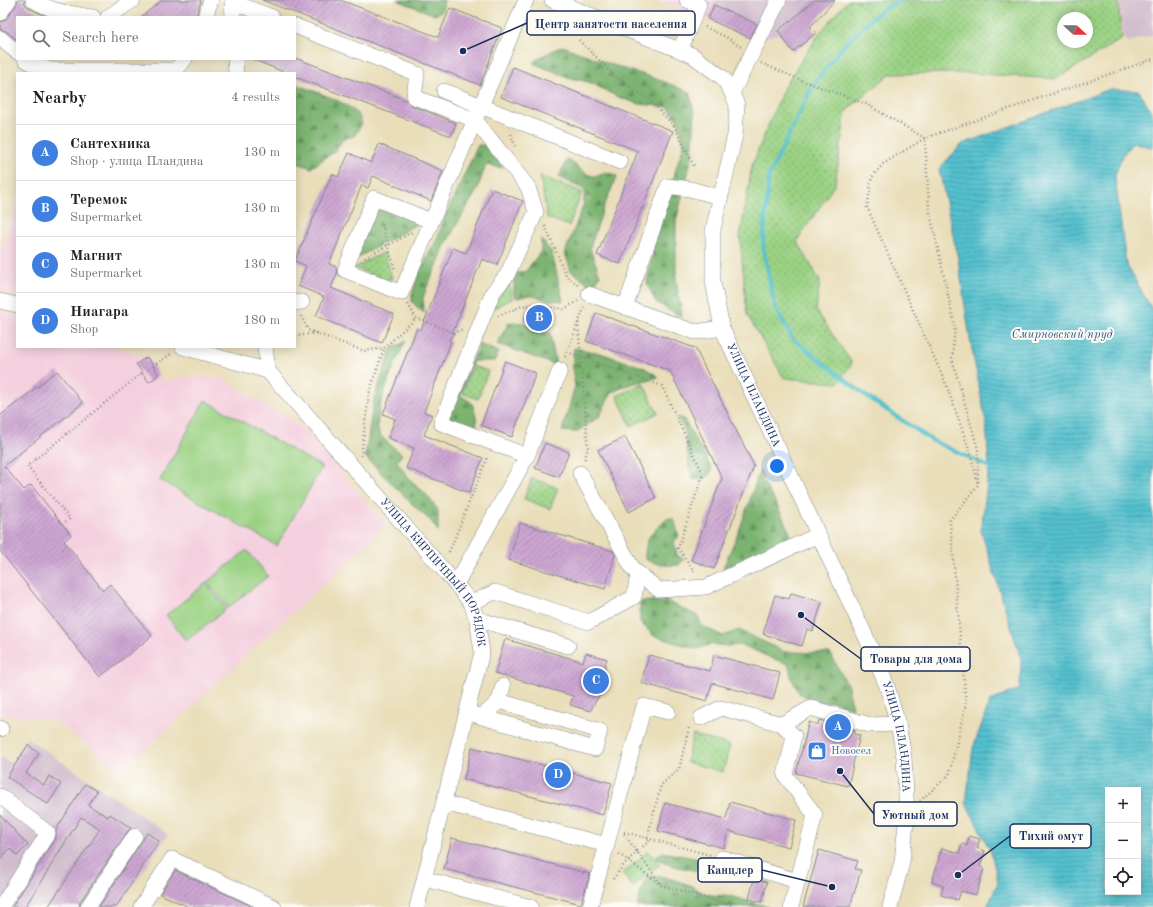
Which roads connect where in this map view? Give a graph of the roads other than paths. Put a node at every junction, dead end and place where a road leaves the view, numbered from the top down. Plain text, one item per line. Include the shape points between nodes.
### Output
1 (9, 0) edge
2 (34, 0) edge
3 (133, 0) edge
4 (211, 0) edge
5 (526, 0) edge
6 (552, 0) edge
7 (779, 0) edge
8 (232, 1) edge
9 (696, 2) edge
10 (0, 13) edge
11 (86, 16) edge
12 (109, 16) edge
13 (205, 16) edge
14 (233, 16) edge
15 (270, 16) edge
16 (296, 26) edge
17 (0, 38) edge
18 (680, 50) junction
19 (16, 51) edge
20 (26, 60) edge
21 (184, 60) edge
22 (235, 60) edge
23 (236, 72) edge
24 (444, 90) dead end
25 (732, 93) junction
26 (482, 105) junction
27 (476, 120) junction
28 (620, 162) dead end
29 (720, 197) junction
30 (431, 221) junction
31 (589, 294) road end
32 (0, 301) edge
33 (16, 305) edge
34 (624, 307) junction
35 (722, 328) junction
36 (265, 348) edge
37 (180, 349) edge
38 (560, 370) road end
39 (268, 371) junction
40 (527, 456) junction
41 (580, 473) road end
42 (818, 535) junction
43 (638, 574) junction
44 (456, 584) junction
45 (471, 603) junction
46 (478, 619) junction
47 (568, 646) dead end
48 (504, 686) dead end
49 (499, 701) junction
50 (467, 712) junction
51 (668, 712) dead end
52 (482, 717) junction
53 (701, 718) road end
54 (782, 724) junction
55 (898, 724) junction
56 (0, 796) edge
57 (444, 803) junction
58 (135, 836) dead end
59 (607, 845) junction
60 (722, 858) road end
61 (424, 879) junction
62 (797, 881) junction
63 (1, 907) edge
64 (88, 907) edge
65 (141, 907) edge
66 (274, 907) edge
67 (419, 907) edge
68 (531, 907) edge
69 (590, 907) edge
70 (791, 907) edge
71 (890, 907) edge

1 - 10 street
2 - 11 street via 64,13
3 - 12 street
4 - 13 street
5 - 26 street
6 - 18 street, УЛИЦА ПЛАНДИНА
7 - 25 street
8 - 14 street
8 - 15 street
9 - 18 street via 693,21
16 - 27 street via 418,74 414,97
17 - 19 street
18 - 25 street, УЛИЦА ПЛАНДИНА via 692,55 723,78
20 - 21 street via 50,70 176,70
22 - 23 street
24 - 26 street
25 - 29 street, УЛИЦА ПЛАНДИНА via 737,105 735,135
26 - 27 street
26 - 28 street
27 - 30 street
27 - 40 street via 528,186 536,212 507,275 493,292 441,423
29 - 34 street via 668,186
29 - 35 street, УЛИЦА ПЛАНДИНА via 713,230 713,282
30 - 30 street via 402,293 345,270 374,198
31 - 34 street
32 - 33 street
34 - 35 street via 695,332
35 - 42 street, УЛИЦА ПЛАНДИНА
36 - 39 street
37 - 39 street
38 - 40 street
39 - 44 street, УЛИЦА КИРПИЧНЫЙ ПОРЯДОК
40 - 44 street
41 - 43 street
42 - 43 street via 706,587 659,590
42 - 55 street, УЛИЦА ПЛАНДИНА via 886,682
43 - 45 street via 634,597 589,622 496,592
44 - 45 street, УЛИЦА КИРПИЧНЫЙ ПОРЯДОК
45 - 46 street, УЛИЦА КИРПИЧНЫЙ ПОРЯДОК
46 - 47 street
46 - 50 street, УЛИЦА КИРПИЧНЫЙ ПОРЯДОК via 482,652
48 - 49 street
49 - 52 street
49 - 52 street via 600,731 595,749
50 - 52 street
50 - 57 street, УЛИЦА КИРПИЧНЫЙ ПОРЯДОК
51 - 59 street via 644,706
53 - 54 street via 721,708
54 - 55 street via 811,708 870,725
54 - 62 street via 794,736 785,775 815,815
55 - 71 street, УЛИЦА ПЛАНДИНА via 904,757 907,814 902,862
56 - 63 street via 48,833
57 - 59 street
57 - 61 street, УЛИЦА КИРПИЧНЫЙ ПОРЯДОК
58 - 64 street
59 - 69 street
60 - 62 street
61 - 67 street, УЛИЦА КИРПИЧНЫЙ ПОРЯДОК
61 - 68 street
62 - 70 street
65 - 66 street via 172,859

